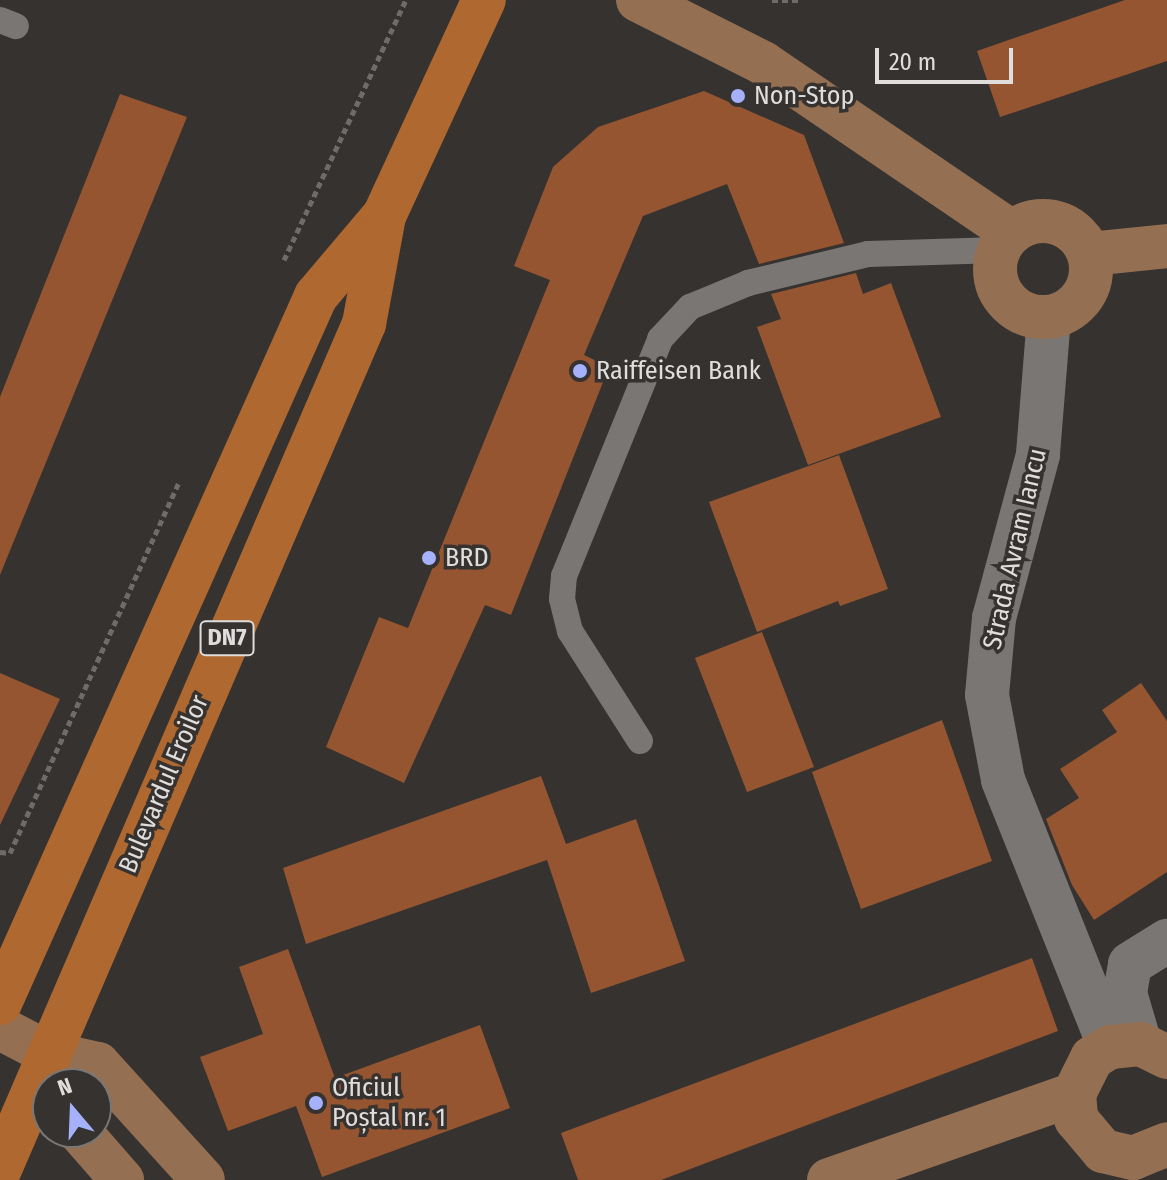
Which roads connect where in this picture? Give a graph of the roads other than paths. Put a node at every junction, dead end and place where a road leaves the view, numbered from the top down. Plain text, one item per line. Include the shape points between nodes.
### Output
1 (484, 0) edge
2 (638, 0) edge
3 (384, 216) junction
4 (1005, 241) junction
5 (1167, 246) edge
6 (1090, 254) junction
7 (1049, 317) junction
8 (640, 741) dead end
9 (1167, 941) edge
10 (1073, 956) junction
11 (1130, 964) junction
12 (0, 1003) edge
13 (0, 1028) edge
14 (1139, 1049) edge
15 (51, 1068) edge
16 (52, 1068) edge
17 (61, 1068) edge
18 (102, 1068) edge
19 (112, 1079) edge
20 (1074, 1094) junction
21 (32, 1107) edge
22 (992, 1122) junction
23 (94, 1148) edge
24 (1165, 1151) edge
25 (1102, 1157) edge
26 (0, 1169) edge
27 (122, 1180) edge
28 (203, 1180) edge
29 (829, 1180) edge

1 - 3 main road, Bulevardul Eroilor / DN7
2 - 4 main road via 763,63
3 - 12 main road, Bulevardul Eroilor / DN7 via 316,296
3 - 16 main road, Bulevardul Eroilor / DN7 via 364,324
4 - 6 main road via 1025,223 1057,222 1082,240
4 - 7 main road via 994,273 1007,301 1019,311
4 - 8 lane via 868,254 748,283 690,307 660,339 564,576 562,599 570,631
5 - 6 main road
6 - 7 main road via 1084,295 1075,306
7 - 10 street, Strada Avram Iancu via 1038,455 994,618 987,695 1003,780
9 - 11 street
10 - 11 street via 1098,967
10 - 14 street, Strada Avram Iancu
11 - 14 street via 1125,993
13 - 15 main road
14 - 20 main road via 1086,1066
17 - 18 main road
19 - 28 main road
20 - 22 main road
20 - 25 main road via 1076,1119
21 - 26 main road, Bulevardul Eroilor / DN7
22 - 25 main road
22 - 29 main road
23 - 27 main road
24 - 25 main road

